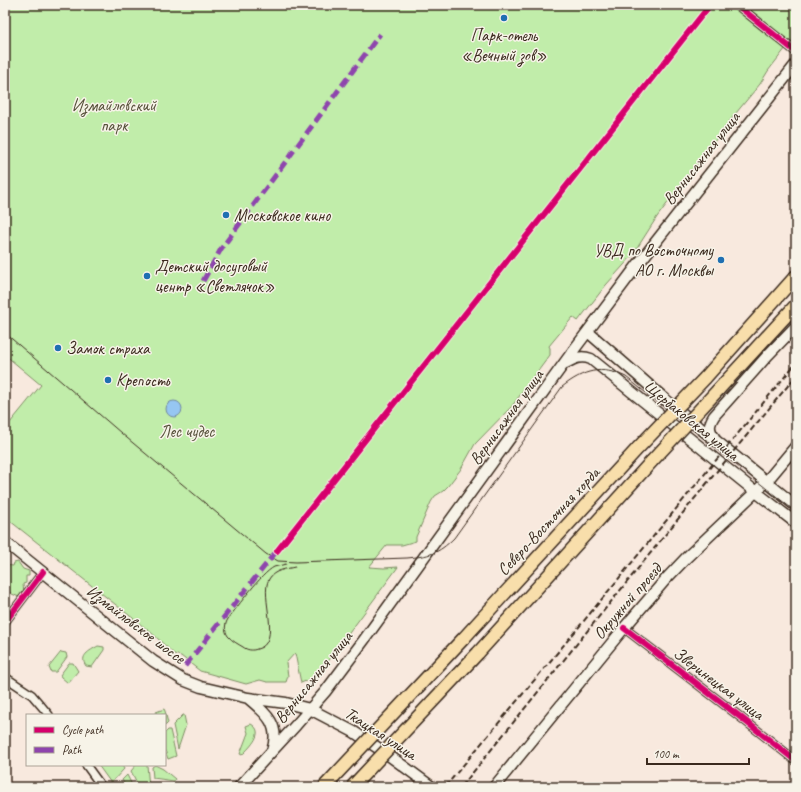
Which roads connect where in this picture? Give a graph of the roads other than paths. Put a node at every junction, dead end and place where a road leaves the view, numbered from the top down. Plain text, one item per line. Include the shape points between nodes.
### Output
1 (737, 5) edge
2 (796, 52) edge
3 (796, 64) edge
4 (796, 276) edge
5 (796, 305) edge
6 (796, 326) edge
7 (588, 332) junction
8 (564, 364) junction
9 (716, 441) junction
10 (796, 446) edge
11 (766, 482) junction
12 (756, 492) junction
13 (796, 506) edge
14 (796, 523) edge
15 (5, 542) edge
16 (43, 572) junction
17 (5, 622) edge
18 (624, 628) junction
19 (5, 677) edge
20 (248, 698) junction
21 (310, 709) junction
22 (48, 714) edge
23 (271, 752) junction
24 (796, 761) edge
25 (87, 766) edge
26 (102, 787) edge
27 (239, 787) edge
28 (324, 787) edge
29 (352, 787) edge
30 (432, 787) edge
31 (494, 787) edge

1 - 2 street
3 - 7 main road, Вернисажная улица via 649,250
4 - 28 main road, Северо-Восточная хорда, bridge via 705,378
5 - 29 main road, bridge
6 - 9 main road via 714,416 709,428
7 - 8 main road, Вернисажная улица
7 - 9 main road, Щербаковская улица
8 - 12 main road, Щербаковская улица via 580,356 591,359
8 - 21 main road, Вернисажная улица via 368,634
9 - 11 main road, Щербаковская улица
10 - 11 main road, Окружной проезд
11 - 12 main road, Окружной проезд
11 - 13 main road, Щербаковская улица
12 - 14 main road, Щербаковская улица
12 - 18 main road, Окружной проезд via 687,557
15 - 16 main road, Измайловское шоссе
16 - 17 street
16 - 20 main road, Измайловское шоссе via 172,674 202,687
18 - 24 street, Зверинецкая улица
18 - 31 main road, Окружной проезд
19 - 22 street via 32,695
20 - 21 main road, Измайловское шоссе
20 - 23 main road via 264,712 274,727
21 - 23 main road, Вернисажная улица
21 - 30 main road, Ткацкая улица via 354,732
23 - 27 main road, Вернисажная улица
25 - 26 street

